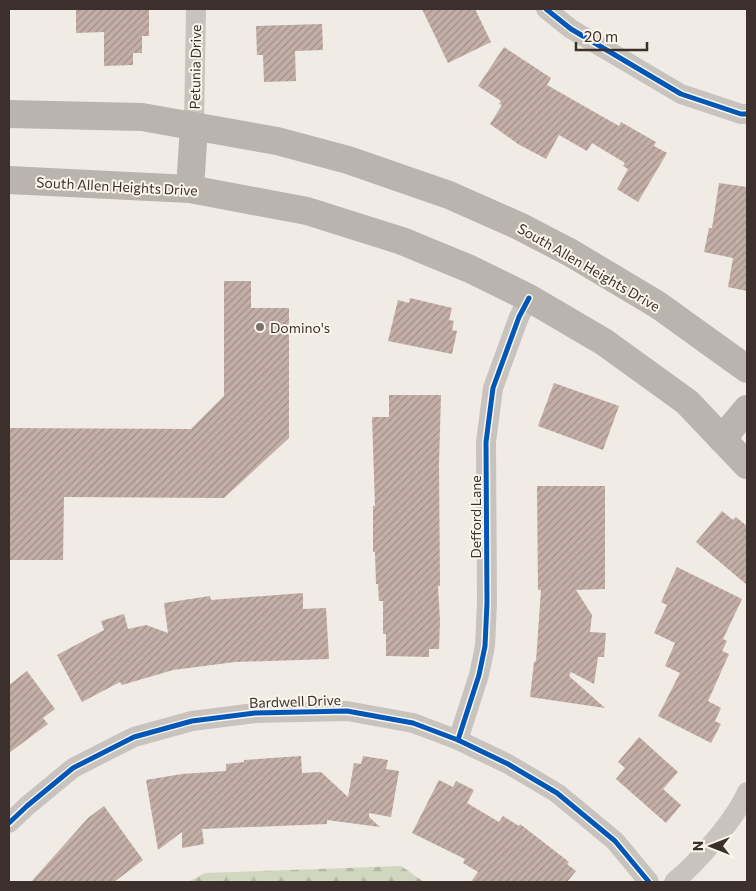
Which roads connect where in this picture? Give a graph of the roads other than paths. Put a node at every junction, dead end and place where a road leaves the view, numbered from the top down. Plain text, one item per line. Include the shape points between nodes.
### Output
1 (196, 9) edge
2 (546, 9) edge
3 (9, 114) edge
4 (747, 114) edge
5 (194, 126) junction
6 (9, 180) edge
7 (190, 189) junction
8 (529, 298) junction
9 (747, 369) edge
10 (747, 409) edge
11 (722, 439) junction
12 (747, 466) edge
13 (458, 740) junction
14 (747, 792) edge
15 (9, 824) edge
16 (649, 882) edge
17 (674, 882) edge

1 - 5 street, Petunia Drive
2 - 4 street via 571,29 681,94
3 - 5 main road, South Allen Heights Drive via 142,117
5 - 7 main road
5 - 9 main road, South Allen Heights Drive via 277,140 450,195 571,253 658,305
6 - 7 main road, South Allen Heights Drive
7 - 8 main road, South Allen Heights Drive via 307,211 402,241
8 - 11 main road, South Allen Heights Drive via 604,342 687,402
8 - 13 street, Defford Lane via 493,388 486,442 485,646
10 - 11 main road
11 - 12 main road, South Allen Heights Drive
13 - 15 street, Bardwell Drive via 413,723 348,710 255,712 192,721 134,737 73,768
13 - 16 street, Bardwell Drive via 558,793 615,841
14 - 17 street via 713,841

